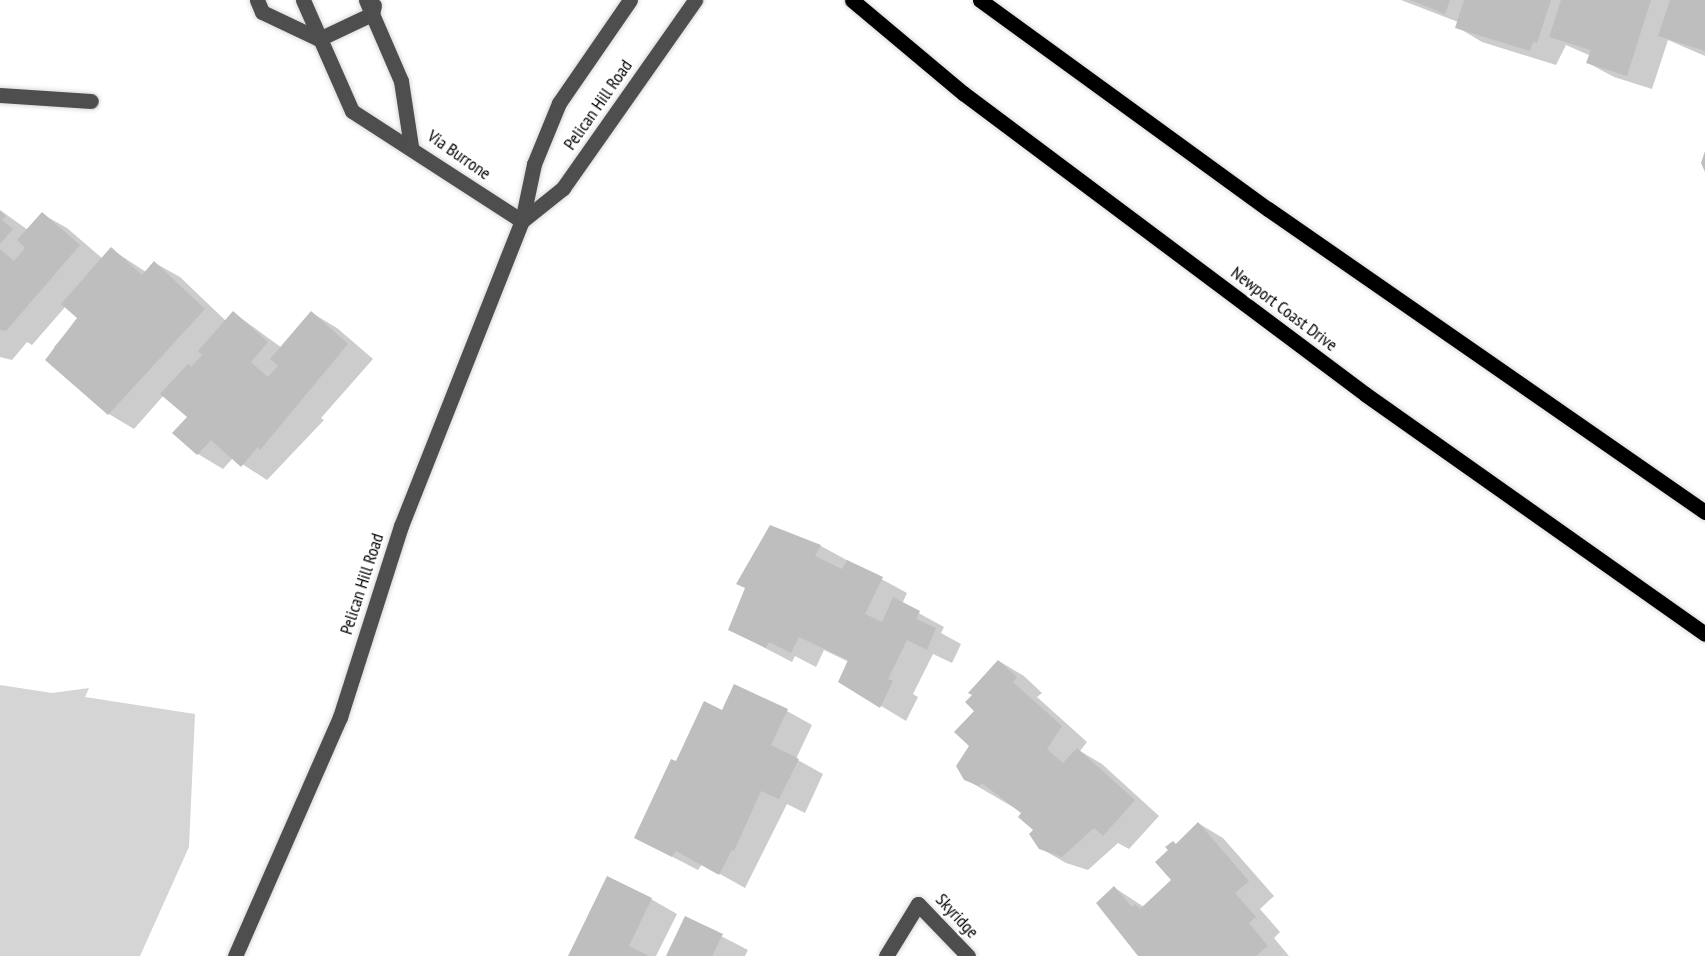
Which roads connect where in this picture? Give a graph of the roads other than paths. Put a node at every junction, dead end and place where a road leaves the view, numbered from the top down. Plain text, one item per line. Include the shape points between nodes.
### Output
1 (257, 0) edge
2 (303, 0) edge
3 (630, 0) edge
4 (695, 0) edge
5 (852, 0) edge
6 (980, 0) edge
7 (371, 5) edge
8 (320, 39) junction
9 (0, 95) edge
10 (91, 101) dead end
11 (411, 146) junction
12 (522, 221) junction
13 (1705, 512) edge
14 (1705, 634) edge
15 (235, 956) edge
16 (886, 956) edge
17 (968, 956) edge

1 - 8 street via 262,12
2 - 8 street
3 - 12 street, Pelican Hill Road via 559,103 534,164
4 - 12 street, Pelican Hill Road via 563,188
5 - 14 main road, Newport Coast Drive via 963,93 1365,394
6 - 13 main road via 1268,209
7 - 8 street
7 - 11 street, Via Burrone via 402,81
8 - 11 street via 352,111
9 - 10 street
11 - 12 street, Via Burrone
12 - 15 street, Pelican Hill Road via 401,526 340,717
16 - 17 street, Skyridge via 918,904

